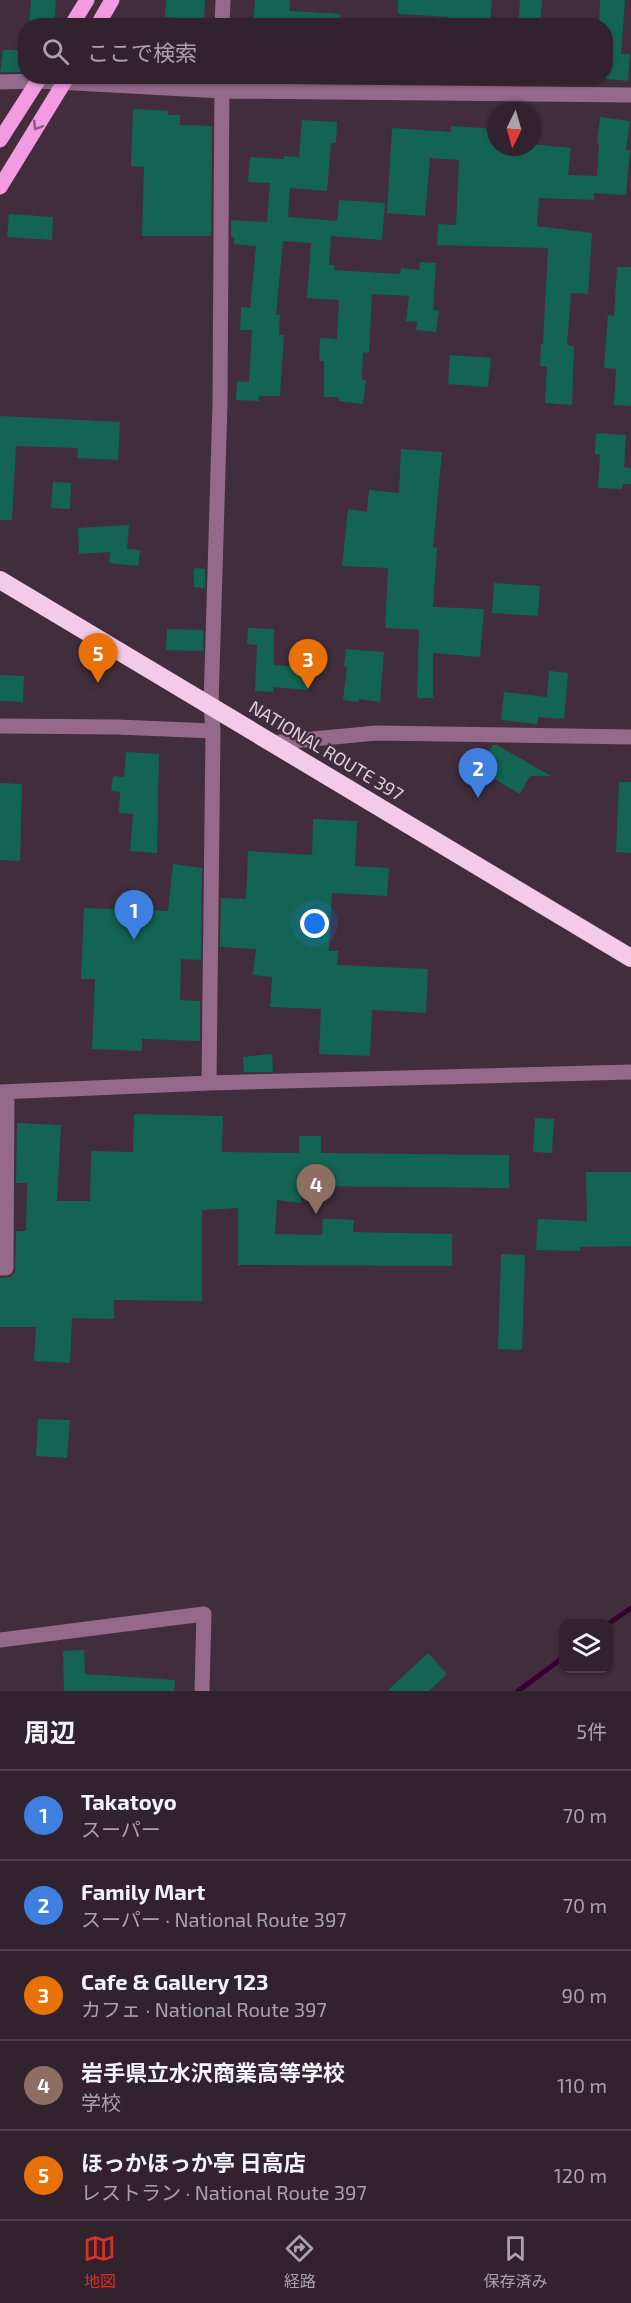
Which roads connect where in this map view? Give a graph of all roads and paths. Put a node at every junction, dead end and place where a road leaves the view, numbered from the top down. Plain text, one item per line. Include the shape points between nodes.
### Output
1 (87, 0) edge
2 (112, 0) edge
3 (222, 0) edge
4 (76, 18) edge
5 (102, 18) edge
6 (222, 18) edge
7 (18, 81) edge
8 (0, 82) edge
9 (36, 84) edge
10 (64, 84) edge
11 (222, 84) edge
12 (631, 95) edge
13 (0, 140) edge
14 (0, 187) edge
15 (0, 580) edge
16 (211, 705) junction
17 (0, 726) edge
18 (213, 731) junction
19 (631, 737) edge
20 (271, 743) junction
21 (631, 958) edge
22 (631, 1072) edge
23 (209, 1083) junction
24 (4, 1092) edge
25 (0, 1268) edge
26 (0, 1640) edge
27 (202, 1691) edge

1 - 4 main road
2 - 5 main road
3 - 6 street
7 - 8 street
9 - 13 main road
10 -> 14 main road
11 - 12 street
11 - 16 street via 220,404
15 - 16 highway, NATIONAL ROUTE 397
16 - 18 street
16 - 20 highway, NATIONAL ROUTE 397
17 - 18 street
18 - 23 street
19 - 20 street via 376,733
20 - 21 highway, NATIONAL ROUTE 397
22 - 23 street
23 - 24 street
24 - 25 street via 6,1268
26 - 27 street via 204,1614

